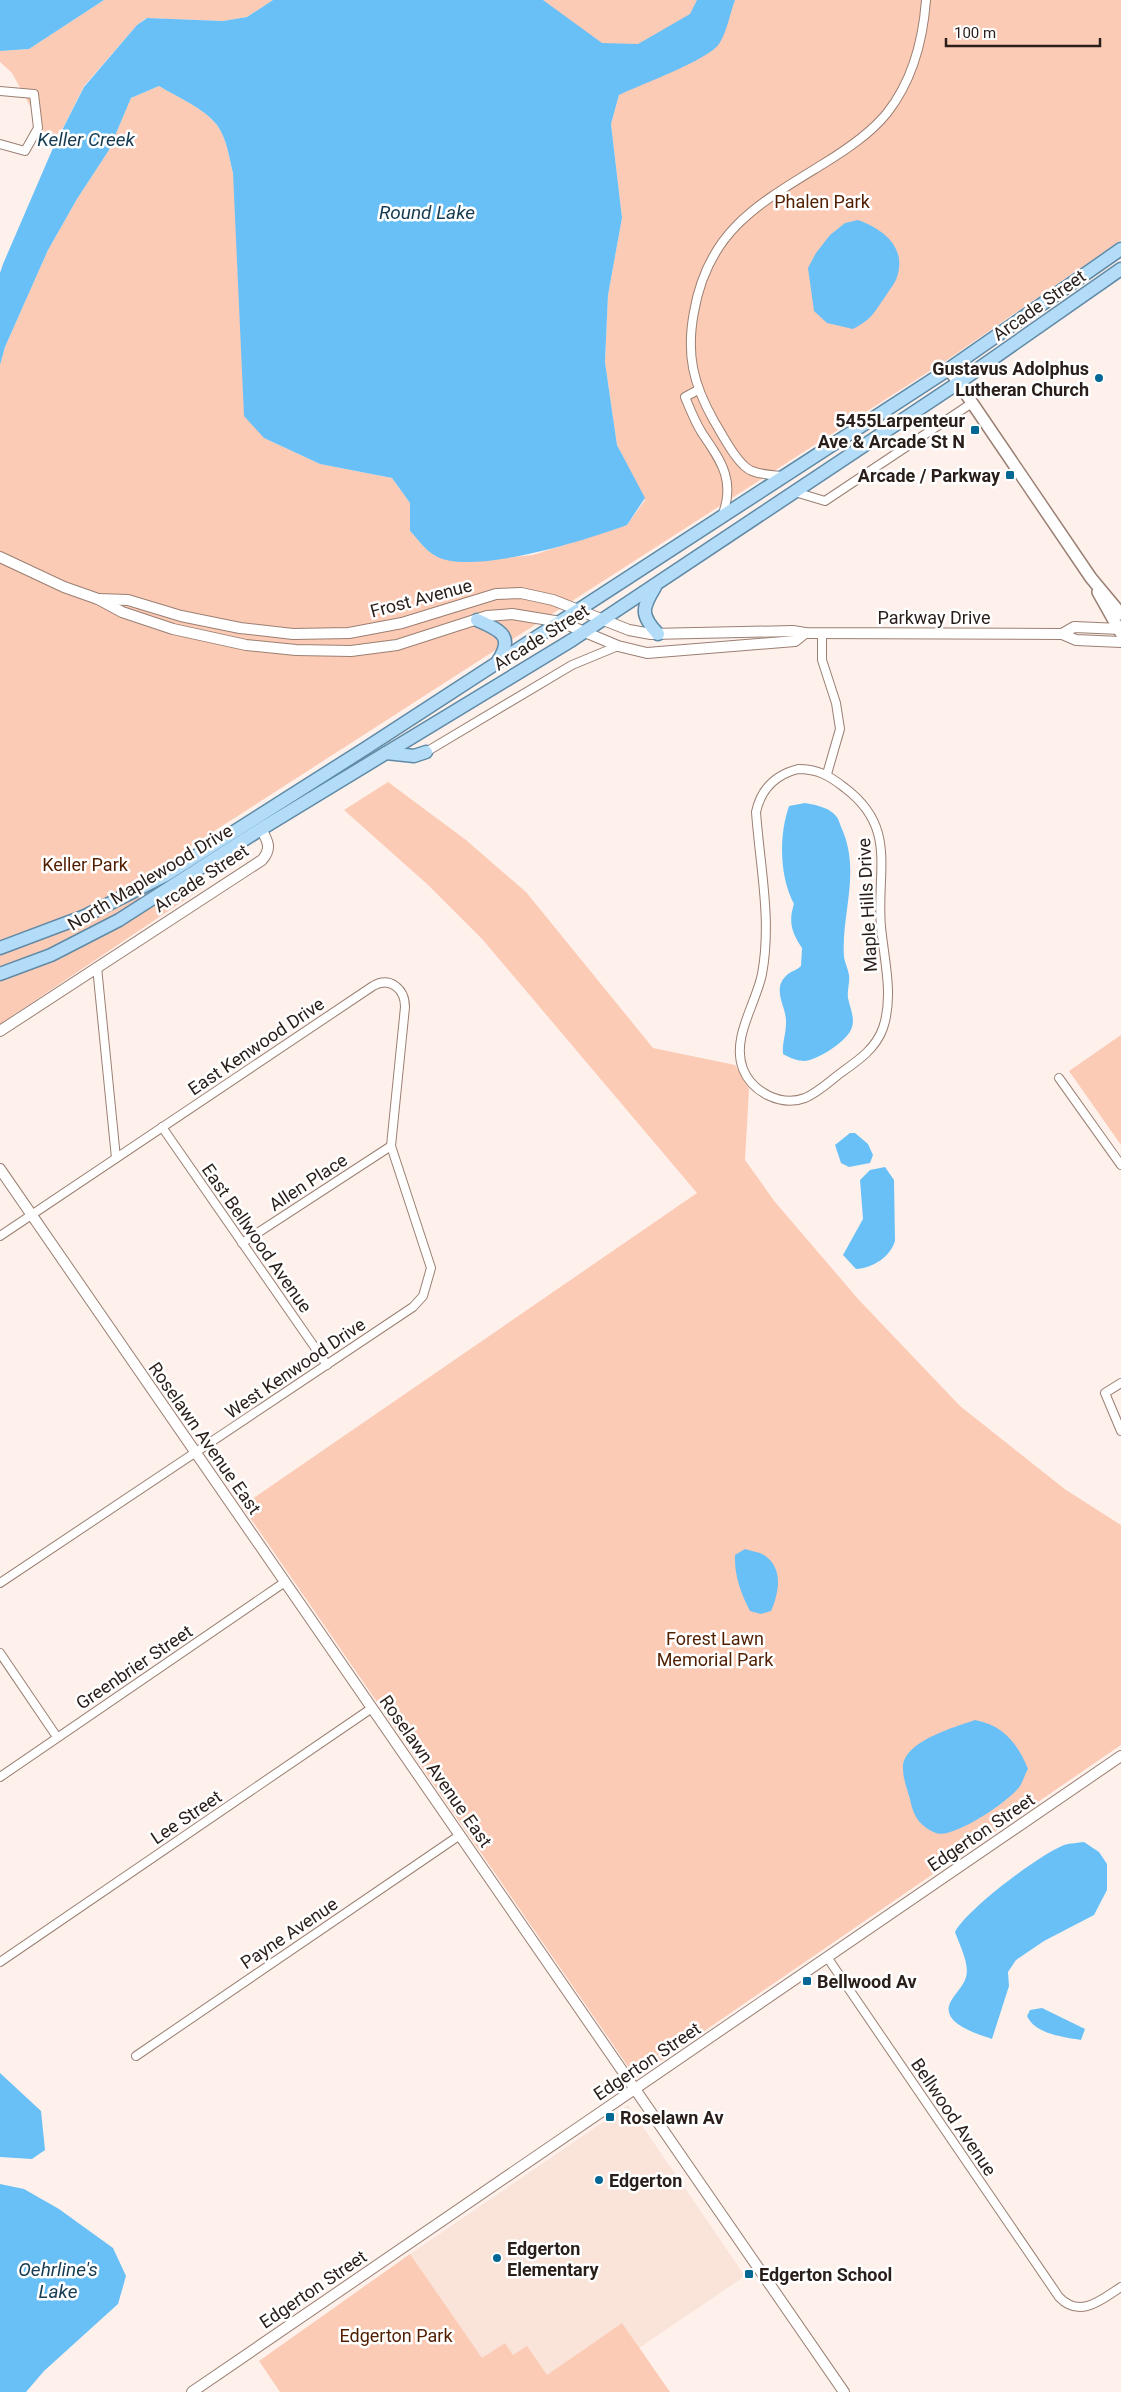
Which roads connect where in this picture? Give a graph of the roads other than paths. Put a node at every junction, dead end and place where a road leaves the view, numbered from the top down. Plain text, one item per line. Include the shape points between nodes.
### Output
1 (926, 0) edge
2 (0, 91) edge
3 (0, 144) edge
4 (1121, 249) edge
5 (1121, 269) edge
6 (948, 369) junction
7 (958, 383) junction
8 (698, 390) junction
9 (972, 403) junction
10 (721, 432) junction
11 (708, 441) junction
12 (732, 450) junction
13 (719, 459) junction
14 (784, 476) junction
15 (795, 492) junction
16 (722, 518) junction
17 (0, 557) edge
18 (1091, 578) junction
19 (656, 584) junction
20 (98, 599) junction
21 (580, 610) junction
22 (1121, 614) edge
23 (477, 620) junction
24 (602, 620) junction
25 (561, 622) junction
26 (1120, 630) edge
27 (583, 632) junction
28 (805, 633) junction
29 (822, 633) junction
30 (658, 634) junction
31 (1062, 634) junction
32 (1121, 642) edge
33 (618, 646) junction
34 (496, 664) junction
35 (426, 752) joint
36 (382, 755) junction
37 (826, 774) junction
38 (258, 824) junction
39 (0, 948) edge
40 (97, 967) junction
41 (0, 974) edge
42 (0, 1031) edge
43 (1059, 1078) dead end
44 (162, 1127) junction
45 (391, 1146) junction
46 (116, 1158) junction
47 (1121, 1165) edge
48 (0, 1169) edge
49 (31, 1215) junction
50 (0, 1236) edge
51 (242, 1243) junction
52 (326, 1365) junction
53 (1121, 1382) edge
54 (1121, 1431) edge
55 (195, 1452) junction
56 (285, 1582) junction
57 (0, 1583) edge
58 (0, 1652) edge
59 (372, 1708) junction
60 (56, 1737) junction
61 (1121, 1756) edge
62 (0, 1777) edge
63 (460, 1835) junction
64 (827, 1957) junction
65 (0, 1962) edge
66 (136, 2056) dead end
67 (635, 2088) junction
68 (1121, 2287) edge
69 (192, 2392) edge
70 (844, 2392) edge

1 - 8 street via 924,30 916,60 904,88 887,113 860,140 741,219 719,244 704,272 690,331 692,367
2 - 3 street via 34,94 38,128 25,151
4 - 6 main road, Arcade Street
5 - 7 main road, Arcade Street
6 - 7 main road
6 - 14 main road, Arcade Street
7 - 9 main road
7 - 15 main road, Arcade Street
8 - 10 street
8 - 11 street via 685,397
9 - 15 street via 824,501
9 - 18 main road
10 - 11 street
10 - 12 street
11 - 13 street
12 - 13 street
12 - 14 street via 751,471
13 - 16 street via 729,491
14 - 16 main road, Arcade Street
15 - 19 main road, Arcade Street
16 - 21 main road, Arcade Street
17 - 20 street, Frost Avenue
18 - 22 main road
18 - 26 main road
19 - 24 main road, Arcade Street
19 - 30 main road via 645,604 645,616
20 - 21 street, Frost Avenue via 128,600 181,616 293,634 348,633 402,623 496,594 521,593
20 - 23 street, Frost Avenue via 122,612 173,629 246,645 296,650 351,651 397,645
21 - 24 street, Frost Avenue
21 - 25 main road, Arcade Street
23 - 25 street, Frost Avenue via 512,614
23 - 34 main road via 504,636 504,652
24 - 27 main road, Arcade Street
24 - 30 street, Parkway Drive via 629,630
25 - 27 street, Frost Avenue
25 - 34 main road, Arcade Street
26 - 31 street, Parkway Drive via 1074,627
27 - 33 street, Parkway Drive
27 - 36 main road, Arcade Street
28 - 29 street, Parkway Drive
28 - 30 street, Parkway Drive
28 - 33 street, Parkway Drive via 794,641 678,652 647,653
29 - 31 street, Parkway Drive
29 - 37 street via 822,660 836,703 840,729
31 - 32 street, Parkway Drive via 1076,640
33 - 35 street via 572,665
34 - 38 main road, Arcade Street via 296,793
35 - 36 main road via 414,756
36 - 38 main road, Arcade Street via 306,801
37 - 37 street, Maple Hills Drive via 812,769 786,772 765,789 756,812 766,932 761,976 741,1039 740,1056 752,1084 776,1099 805,1098 864,1056 882,1030 887,1014 888,988 879,898 882,846 877,825 856,796
38 - 39 main road, North Maplewood Drive via 126,897
38 - 40 street, Arcade Street via 268,842 268,853 262,860
38 - 41 main road, North Maplewood Drive via 112,924 51,955
40 - 42 street, Arcade Street
40 - 46 street
43 - 47 street
44 - 45 street, East Kenwood Drive via 373,986 387,983 398,987 405,1000
44 - 46 street, East Kenwood Drive
44 - 51 street, East Bellwood Avenue
45 - 51 street, Allen Place
45 - 52 street, West Kenwood Drive via 431,1268 429,1281 423,1296 413,1307
46 - 49 street, East Kenwood Drive
48 - 49 street, Roselawn Avenue East
49 - 50 street, East Kenwood Drive
49 - 55 street, Roselawn Avenue East
51 - 52 street, East Bellwood Avenue
52 - 55 street, West Kenwood Drive
53 - 54 street via 1105,1394
55 - 56 street, Roselawn Avenue East
55 - 57 street, West Kenwood Drive
56 - 59 street, Roselawn Avenue East
56 - 60 street, Greenbrier Street
58 - 60 street
59 - 63 street, Roselawn Avenue East
59 - 65 street, Lee Street
60 - 62 street, Greenbrier Street
61 - 64 street, Edgerton Street
63 - 66 street, Payne Avenue
63 - 67 street, Roselawn Avenue East
64 - 67 street, Edgerton Street
64 - 68 street, Bellwood Avenue via 1056,2294 1070,2306 1085,2308
67 - 69 street, Edgerton Street
67 - 70 street, Roselawn Avenue East

